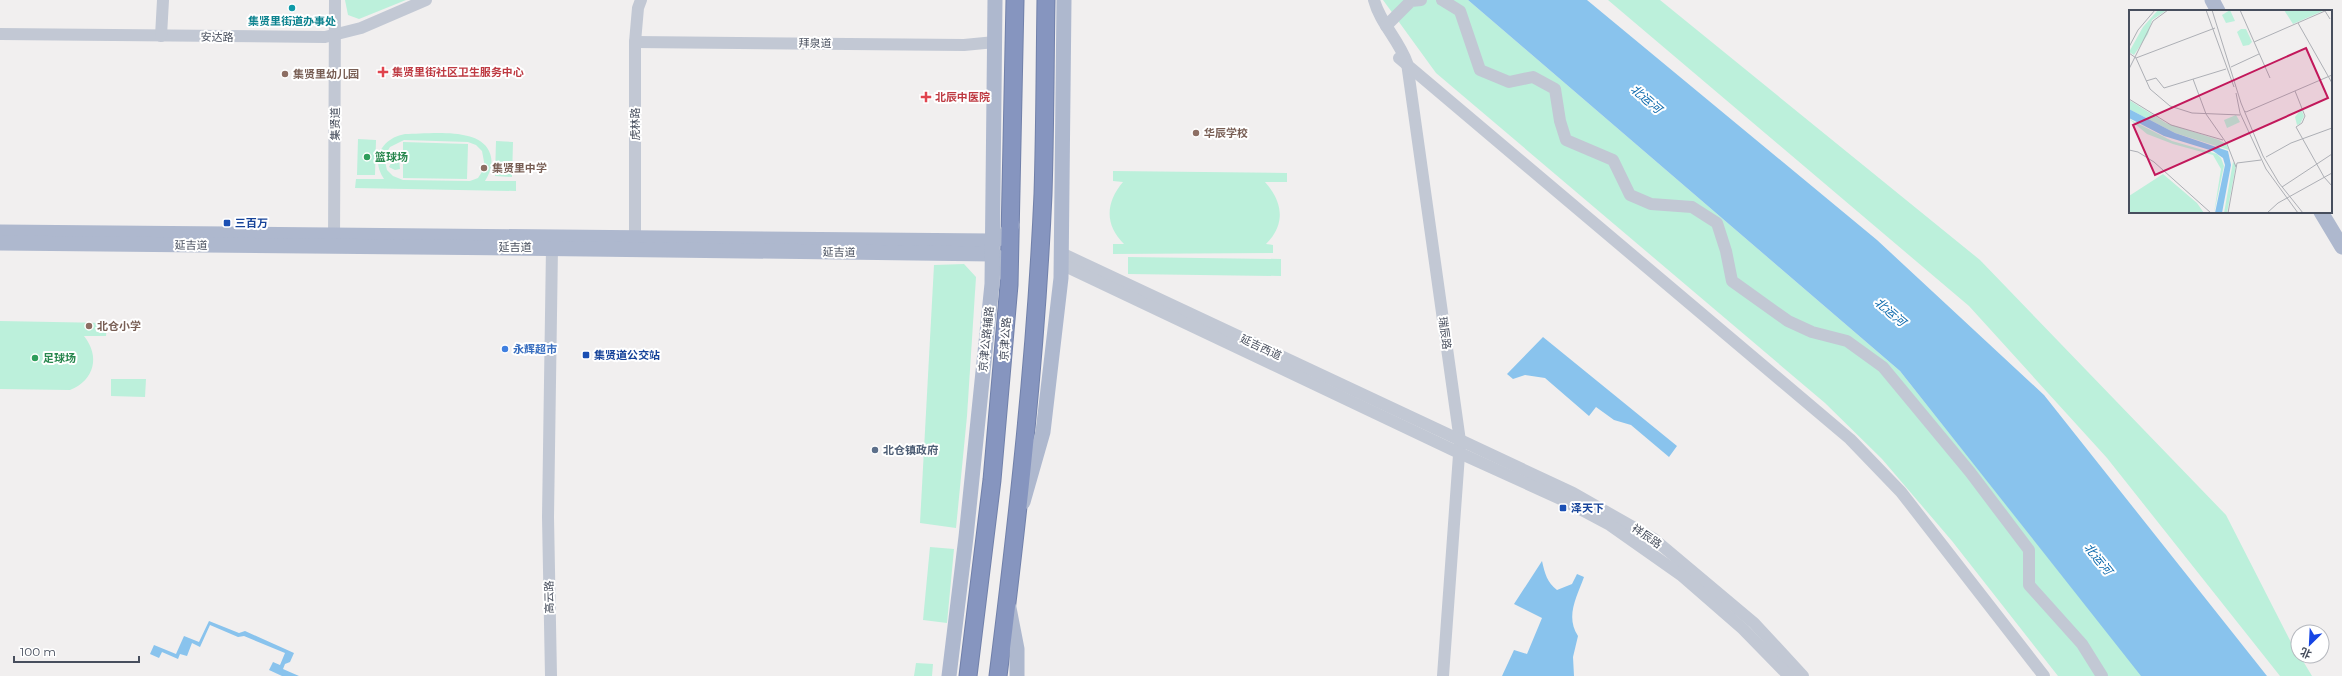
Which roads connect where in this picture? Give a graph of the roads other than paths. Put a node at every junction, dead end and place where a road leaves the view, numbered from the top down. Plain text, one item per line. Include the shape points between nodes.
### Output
1 (162, 0) edge
2 (332, 0) edge
3 (335, 0) edge
4 (419, 0) edge
5 (426, 0) edge
6 (641, 0) edge
7 (995, 0) edge
8 (1015, 0) edge
9 (1046, 0) edge
10 (1064, 0) edge
11 (1370, 0) edge
12 (1374, 0) edge
13 (1421, 0) edge
14 (1442, 0) edge
15 (2212, 0) edge
16 (2217, 10) edge
17 (1386, 26) junction
18 (0, 32) edge
19 (161, 33) junction
20 (333, 34) junction
21 (635, 42) junction
22 (994, 42) junction
23 (1403, 60) junction
24 (2323, 213) edge
25 (1012, 225) junction
26 (0, 232) edge
27 (332, 241) junction
28 (0, 243) edge
29 (635, 243) junction
30 (552, 247) junction
31 (2342, 247) edge
32 (992, 248) junction
33 (1061, 258) junction
34 (1009, 285) junction
35 (1454, 418) junction
36 (1456, 445) junction
37 (1481, 456) junction
38 (1015, 530) junction
39 (962, 573) junction
40 (1007, 602) junction
41 (974, 616) junction
42 (551, 676) edge
43 (949, 676) edge
44 (968, 676) edge
45 (998, 676) edge
46 (1017, 676) edge
47 (1438, 676) edge
48 (1443, 676) edge
49 (1789, 676) edge
50 (1803, 676) edge
51 (2044, 676) edge
52 (2102, 676) edge

1 - 19 street
2 - 20 street, 集贤道
3 - 20 street, 集贤道
4 - 20 street, 安达路
5 - 20 street, 安达路 via 386,18
6 - 21 street, 虎林路
7 - 22 main road, 京津公路辅路
8 - 25 highway, 京津公路
9 - 38 highway via 1043,194 1038,280
10 - 33 main road
11 - 23 street, 瑞辰路 via 1374,14
12 - 17 street, 瑞辰路
13 - 17 street via 1411,1
14 - 52 street via 1460,11 1480,70 1509,82 1533,77 1556,89 1560,121 1566,140 1614,160 1630,195 1652,204 1692,207 1717,223 1732,281 1788,321 1812,332 1847,341 1883,367 1970,472 2029,550 2029,585 2082,644
15 - 16 main road
17 - 23 street, 瑞辰路 via 1399,45
18 - 19 street, 安达路
19 - 20 street, 安达路
20 - 27 street, 集贤道
21 - 22 street, 拜泉道 via 964,45
21 - 29 street, 虎林路
22 - 32 main road, 京津公路辅路
23 - 35 street, 瑞辰路
23 - 51 street via 1854,443 1901,492
24 - 31 main road
25 - 32 main road
25 - 34 highway, 京津公路
26 - 27 main road, 延吉道
27 - 28 main road, 延吉道
27 - 29 main road, 延吉道
27 - 30 main road, 延吉道
29 - 30 main road, 延吉道
29 - 32 main road, 延吉道
30 - 42 street, 高云路 via 548,517
32 - 34 main road via 1003,260
32 - 39 main road, 京津公路辅路 via 992,284
33 - 36 street, 延吉西道
33 - 38 main road via 1043,432
34 - 41 highway, 京津公路 via 992,480
35 - 36 street, 瑞辰路
35 - 37 street
36 - 37 street, 祥辰路
36 - 47 street, 瑞辰路
36 - 48 street, 瑞辰路
37 - 49 street, 祥辰路 via 1610,525 1650,552 1681,575 1743,629
37 - 50 street, 祥辰路 via 1573,493 1650,535 1754,623
38 - 40 highway
39 - 41 main road
39 - 43 main road, 京津公路辅路
40 - 45 highway
40 - 46 main road via 1017,649
41 - 44 highway, 京津公路

